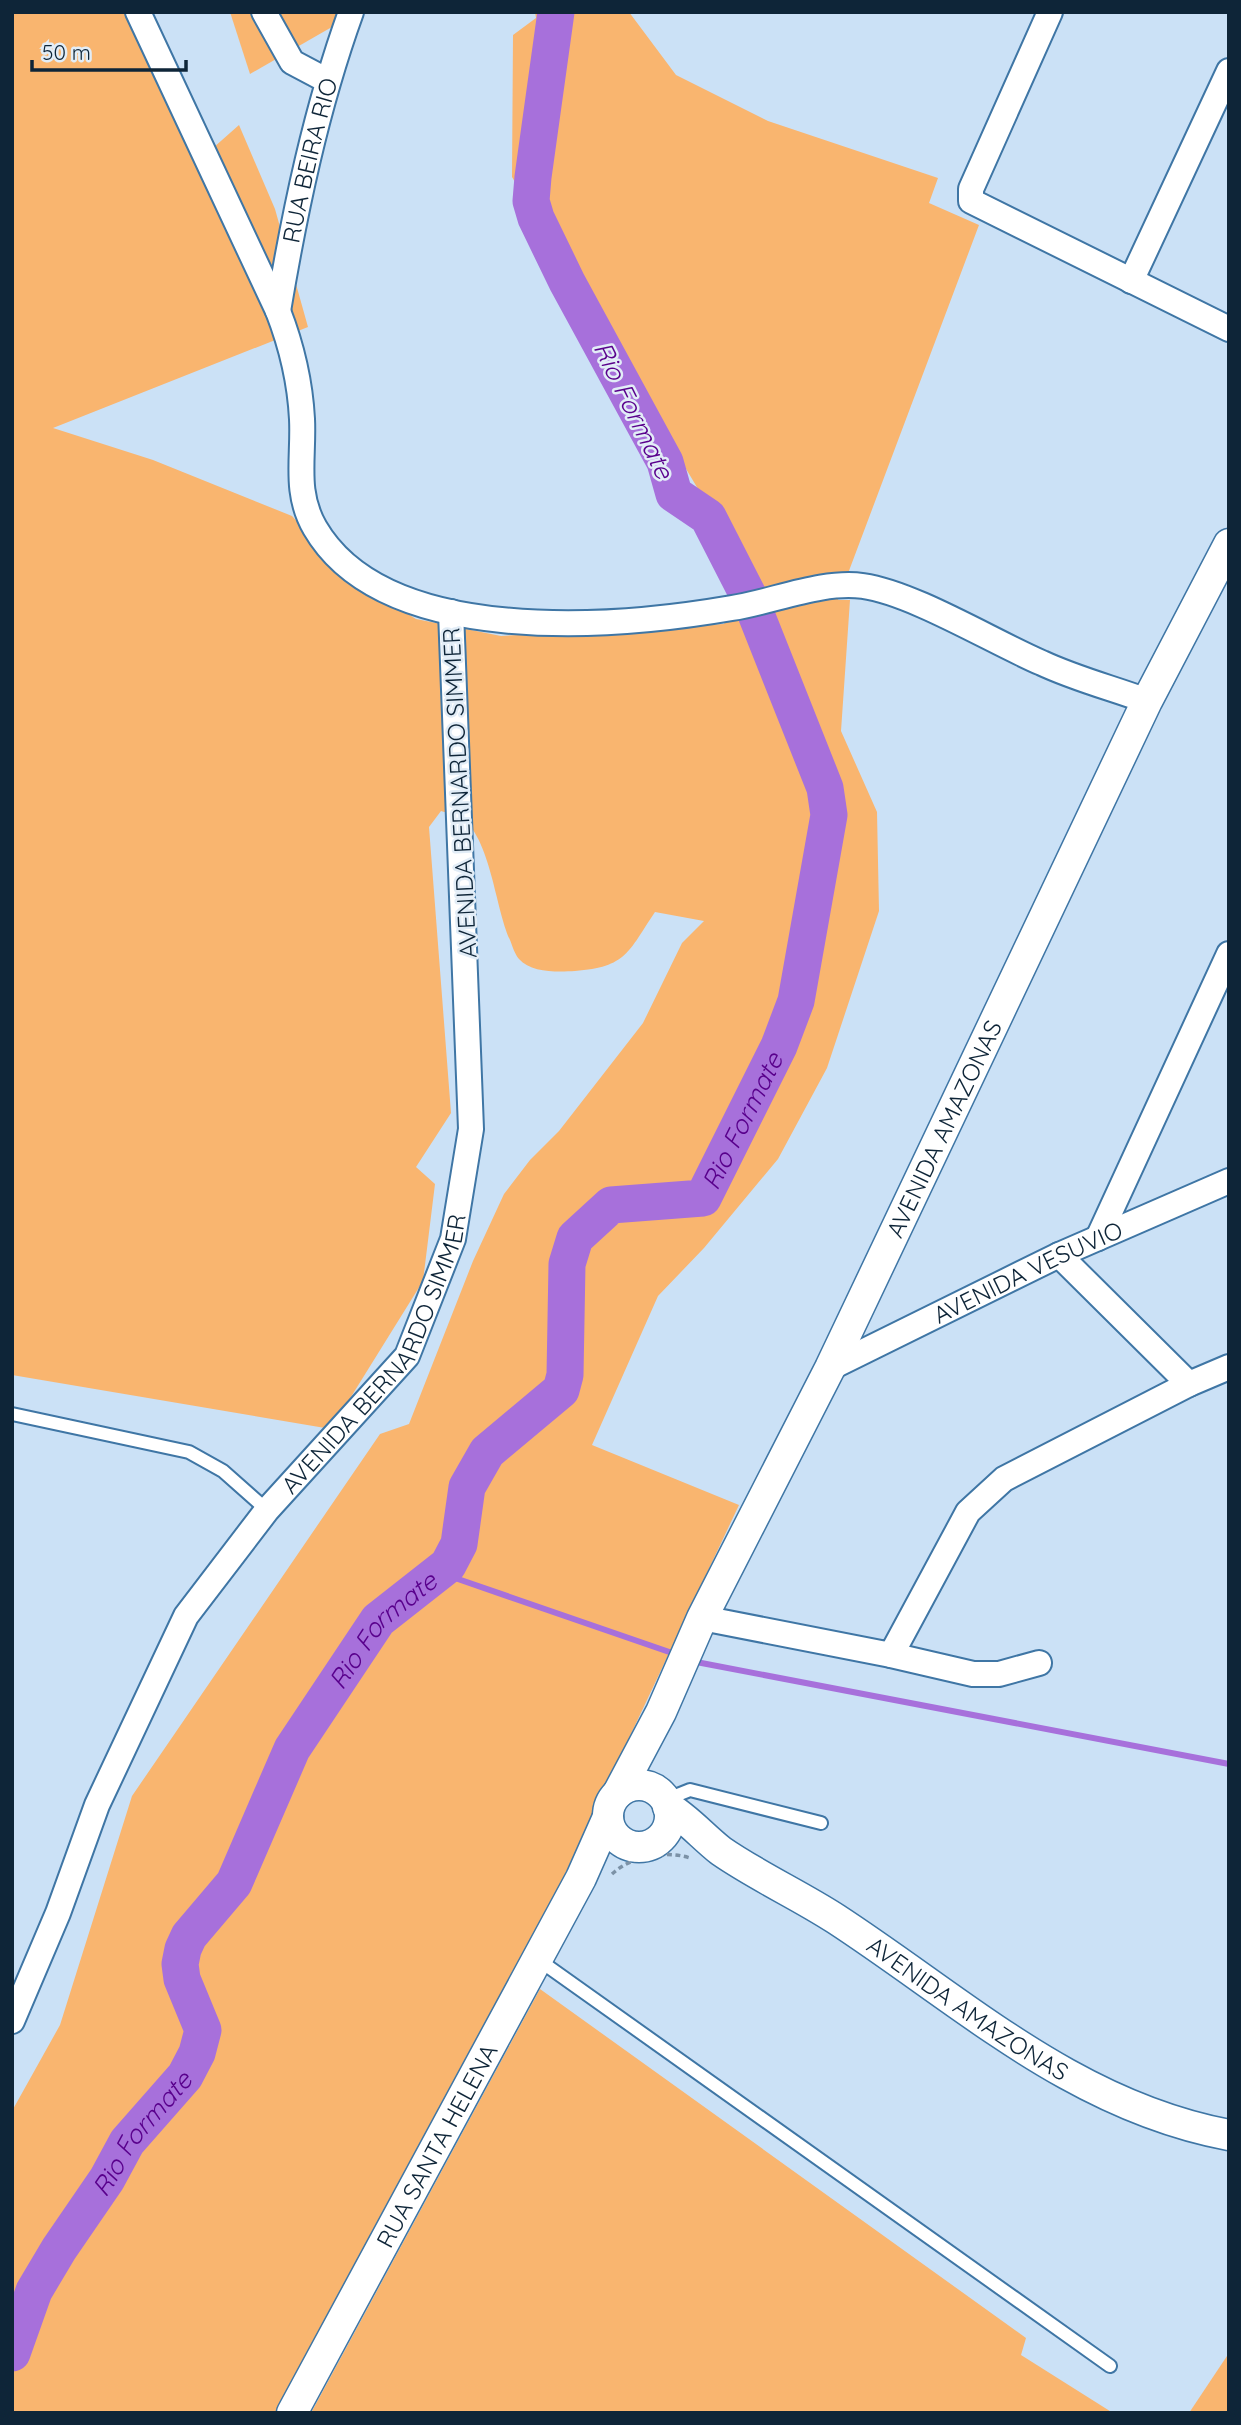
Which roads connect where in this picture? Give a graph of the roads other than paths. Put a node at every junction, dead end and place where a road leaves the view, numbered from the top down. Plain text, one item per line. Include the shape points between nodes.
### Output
1 (138, 12) edge
2 (264, 12) edge
3 (351, 12) edge
4 (1050, 12) edge
5 (1229, 71) edge
6 (326, 80) junction
7 (1131, 281) junction
8 (278, 311) junction
9 (1229, 329) edge
10 (1227, 552) edge
11 (451, 612) junction
12 (1147, 701) junction
13 (1229, 954) edge
14 (1229, 1181) edge
15 (1098, 1238) junction
16 (1059, 1255) junction
17 (1229, 1367) edge
18 (830, 1368) junction
19 (1189, 1384) junction
20 (12, 1413) edge
21 (267, 1510) junction
22 (702, 1618) junction
23 (891, 1655) junction
24 (1039, 1663) dead end
25 (661, 1713) junction
26 (665, 1801) junction
27 (613, 1805) junction
28 (821, 1824) dead end
29 (642, 1844) junction
30 (720, 1850) junction
31 (581, 1878) junction
32 (535, 1958) junction
33 (12, 2021) edge
34 (1229, 2135) edge
35 (1111, 2367) dead end
36 (292, 2413) edge

1 - 8 street
2 - 6 street via 292,62
3 - 6 street, RUA BEIRA RIO
4 - 7 street via 971,189 971,201
5 - 7 street
6 - 8 street, RUA BEIRA RIO
7 - 9 street
8 - 11 street via 293,351 302,421 302,497 314,528 332,551 363,576 403,597
10 - 12 street, AVENIDA AMAZONAS
11 - 12 street via 550,625 717,611 822,588 866,586 910,601 1045,665
11 - 21 street, AVENIDA BERNARDO SIMMER via 471,1129 453,1239 407,1356
12 - 18 street, AVENIDA AMAZONAS
13 - 15 street
14 - 15 street, AVENIDA VESUVIO
15 - 16 street, AVENIDA VESUVIO
16 - 18 street, AVENIDA VESUVIO
16 - 19 street
17 - 19 street
18 - 22 street, AVENIDA AMAZONAS
19 - 23 street via 1004,1479 968,1512
20 - 21 lane via 189,1452 223,1471
21 - 33 street, AVENIDA BERNARDO SIMMER via 186,1616 97,1805
22 - 23 street
22 - 25 street, AVENIDA AMAZONAS
23 - 24 street via 972,1674 999,1674
25 - 26 street, AVENIDA AMAZONAS via 658,1769
25 - 27 street, AVENIDA AMAZONAS
26 - 27 street via 640,1786 628,1787
26 - 28 lane via 690,1790
26 - 29 street via 668,1826
26 - 30 street, AVENIDA AMAZONAS
27 - 29 street via 613,1834
27 - 31 street, RUA SANTA HELENA
29 - 30 street, AVENIDA AMAZONAS via 676,1840
29 - 31 street, RUA SANTA HELENA
30 - 34 street, AVENIDA AMAZONAS via 835,1919 1059,2072 1147,2114
31 - 32 street, RUA SANTA HELENA
32 - 35 lane
32 - 36 street, RUA SANTA HELENA

